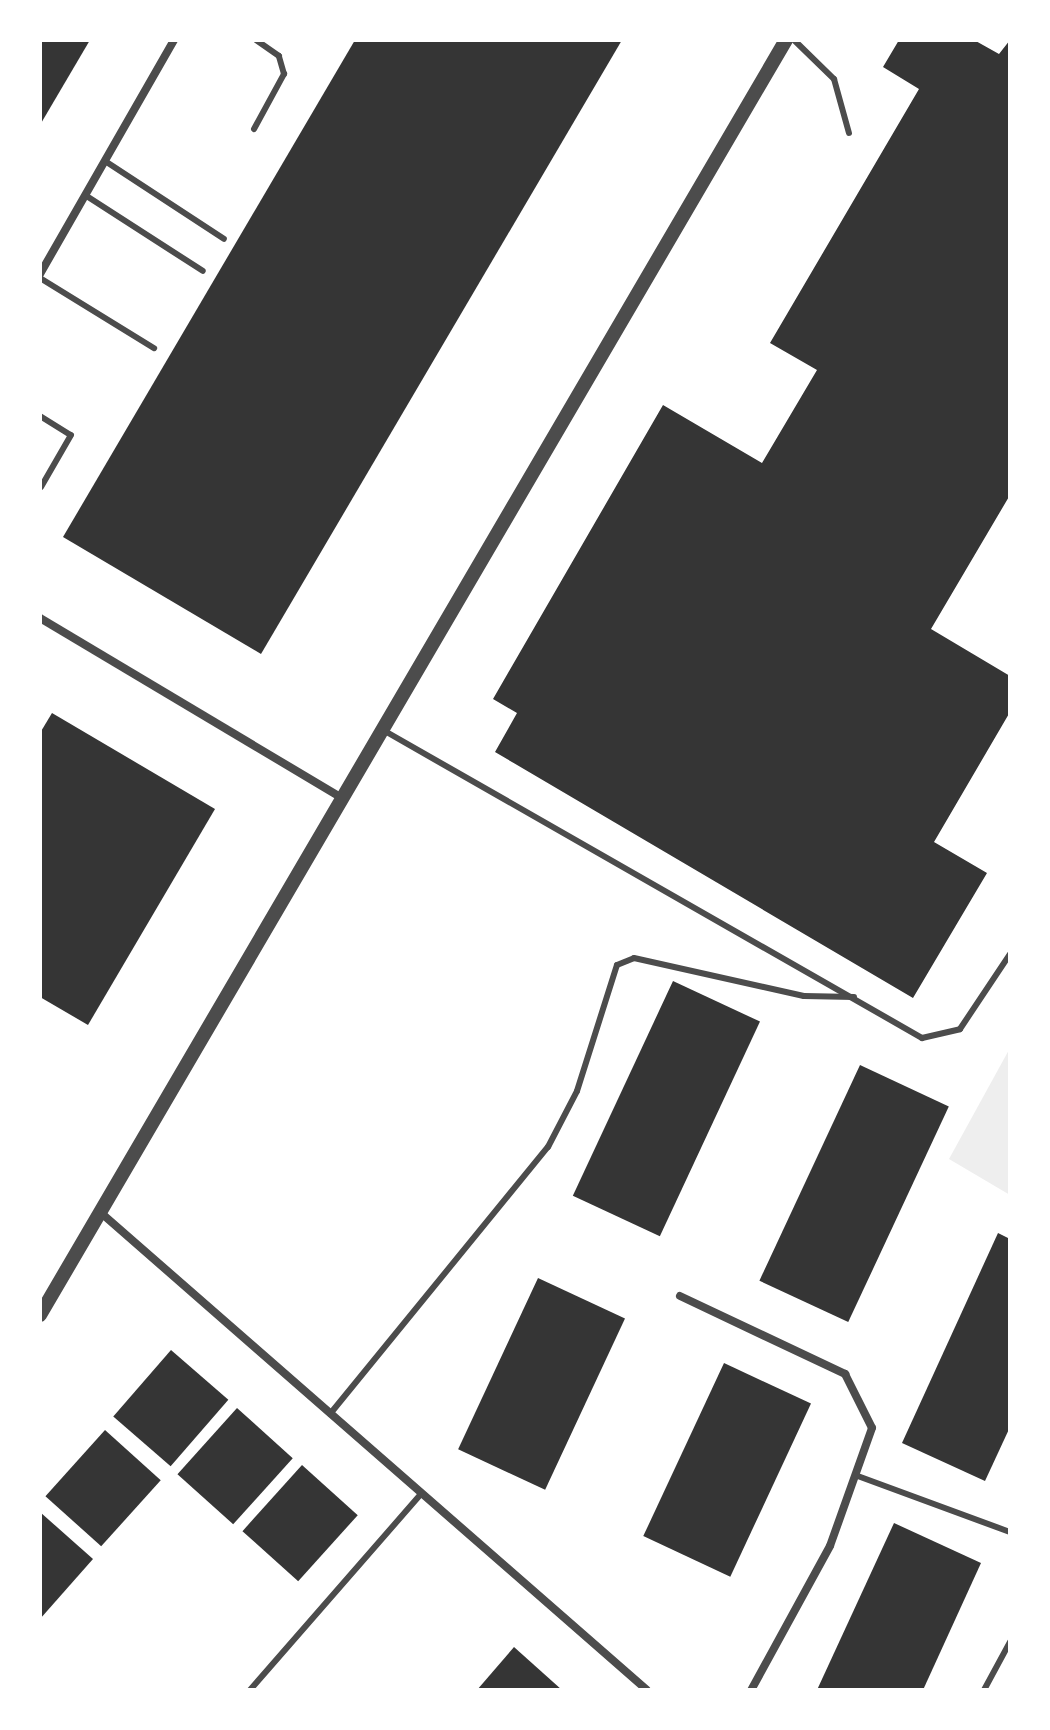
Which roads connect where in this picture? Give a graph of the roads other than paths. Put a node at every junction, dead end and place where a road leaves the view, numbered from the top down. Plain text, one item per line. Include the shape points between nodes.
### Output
1 (174, 40) edge
2 (256, 40) edge
3 (786, 40) edge
4 (794, 40) edge
5 (254, 129) dead end
6 (849, 133) dead end
7 (105, 161) junction
8 (85, 195) junction
9 (224, 239) dead end
10 (203, 271) dead end
11 (40, 276) edge
12 (154, 348) dead end
13 (40, 416) edge
14 (41, 487) edge
15 (40, 618) edge
16 (383, 730) junction
17 (342, 798) junction
18 (1010, 954) edge
19 (854, 997) junction
20 (100, 1212) junction
21 (680, 1296) dead end
22 (40, 1315) edge
23 (330, 1414) junction
24 (855, 1475) junction
25 (421, 1494) junction
26 (1010, 1532) edge
27 (1010, 1642) edge
28 (250, 1690) edge
29 (647, 1690) edge
30 (751, 1690) edge
31 (984, 1690) edge

1 - 7 street
2 - 5 lane via 279,56 284,74
3 - 16 street
4 - 6 lane via 834,79
7 - 8 street
7 - 9 lane
8 - 10 lane
8 - 11 street
11 - 12 lane
13 - 14 lane via 71,435
15 - 17 street
16 - 17 street
16 - 19 lane
17 - 20 street
18 - 19 lane via 960,1029 945,1036 922,1038
19 - 23 lane via 804,996 634,958 617,965 577,1091 548,1147
20 - 22 street
20 - 23 street
21 - 24 street via 845,1374 872,1428
23 - 25 street
24 - 26 lane
24 - 30 street via 830,1546
25 - 28 lane
25 - 29 street
27 - 31 lane

